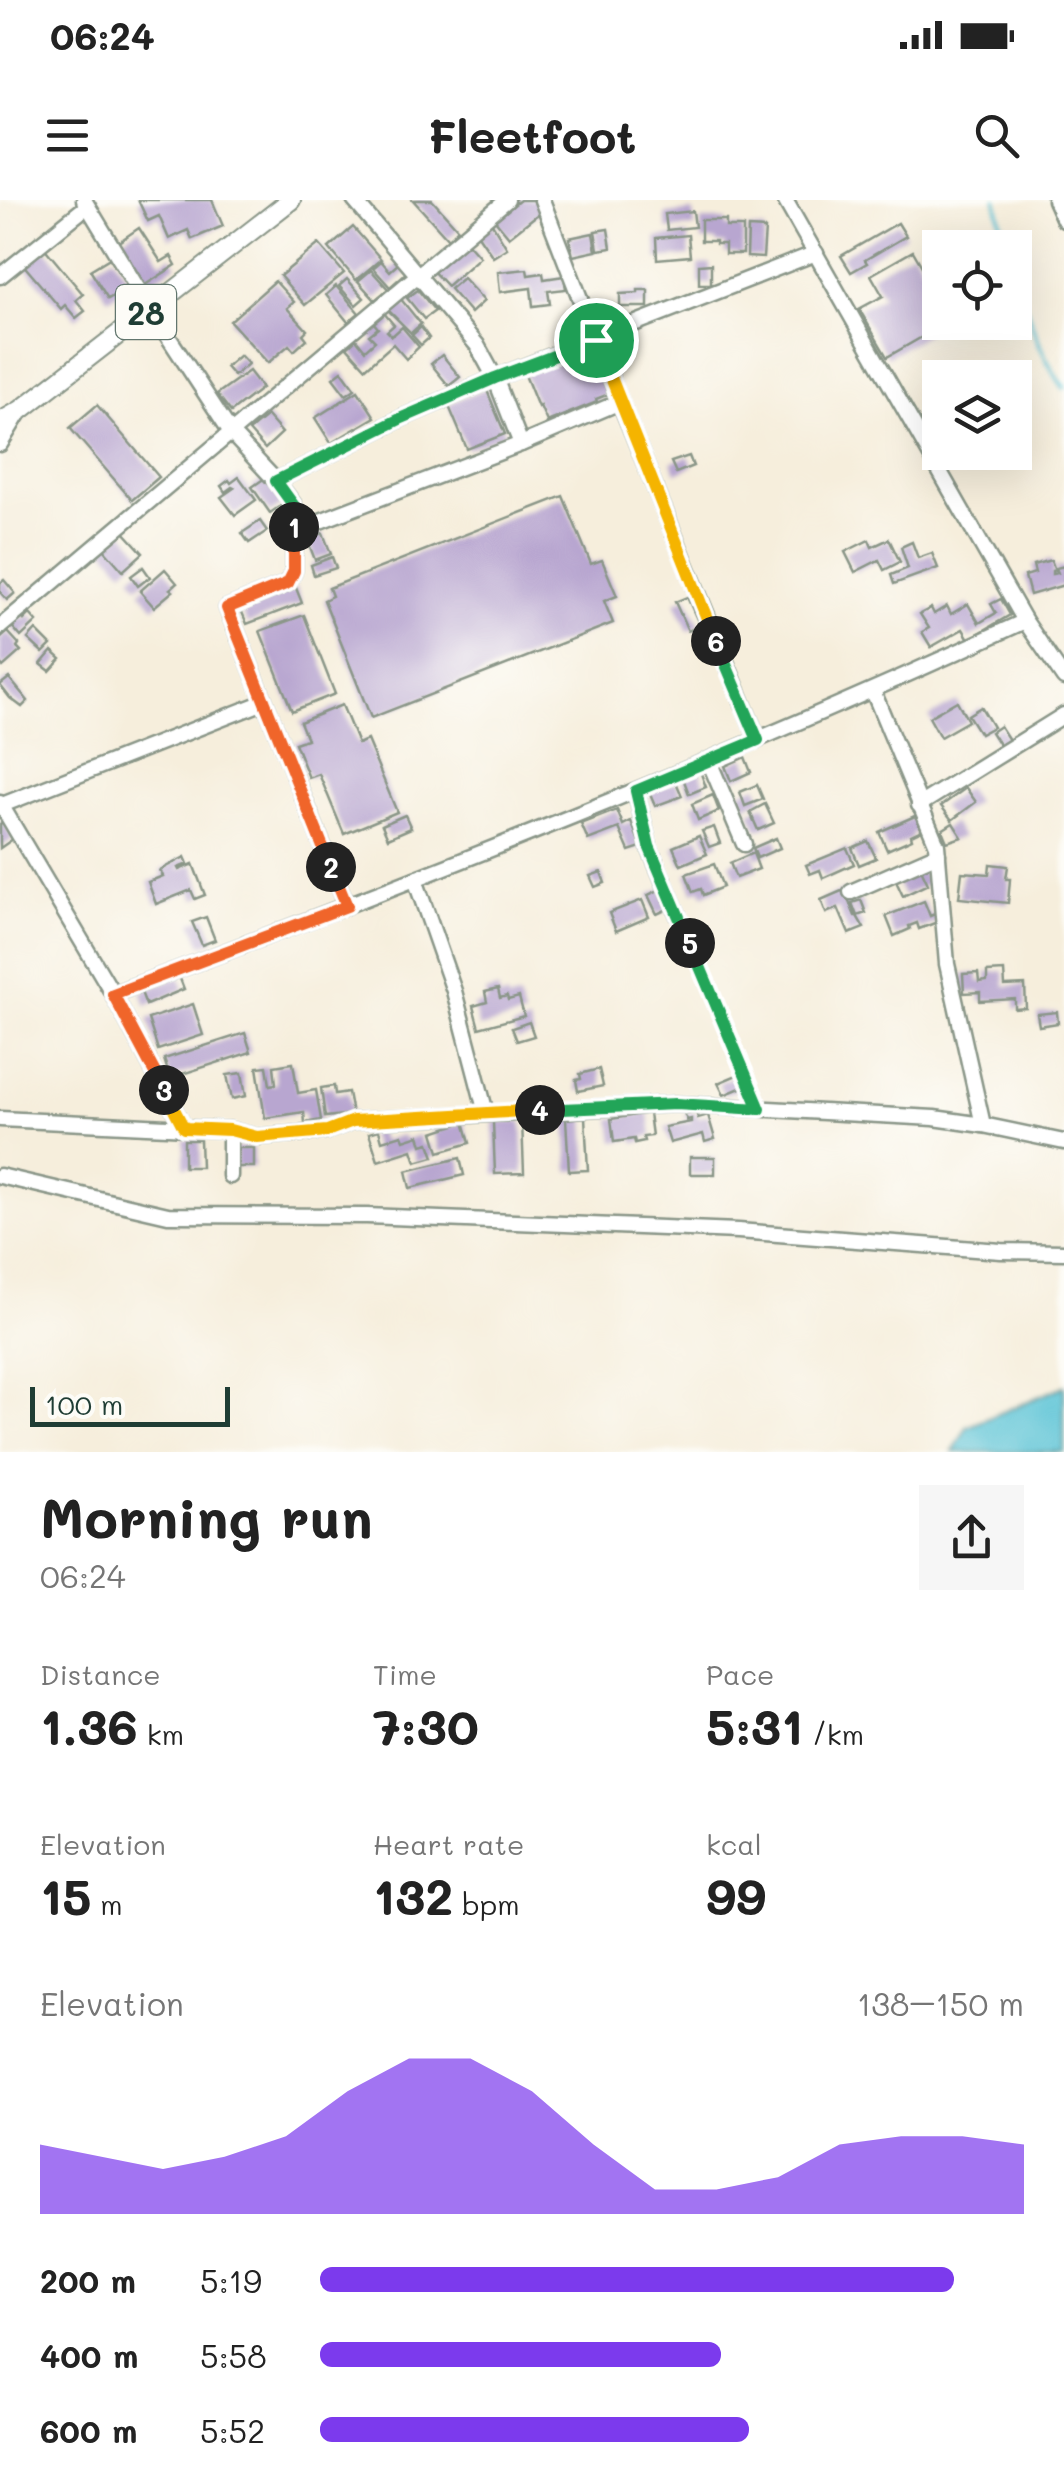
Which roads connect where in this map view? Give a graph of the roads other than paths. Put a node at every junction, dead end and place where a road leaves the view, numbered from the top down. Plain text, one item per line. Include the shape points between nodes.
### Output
1 (291, 200) edge
2 (354, 200) edge
3 (507, 200) edge
4 (542, 200) edge
5 (785, 200) edge
6 (1055, 200) edge
7 (85, 204) edge
8 (1064, 220) edge
9 (816, 252) junction
10 (418, 274) junction
11 (0, 276) edge
12 (150, 309) junction
13 (596, 340) junction
14 (495, 378) junction
15 (620, 402) junction
16 (20, 410) junction
17 (0, 422) edge
18 (232, 434) junction
19 (0, 444) edge
20 (521, 444) junction
21 (276, 481) junction
22 (294, 532) junction
23 (1025, 621) junction
24 (0, 627) edge
25 (1064, 678) edge
26 (874, 691) junction
27 (264, 702) junction
28 (1064, 715) edge
29 (758, 740) junction
30 (709, 761) junction
31 (636, 791) junction
32 (1, 804) edge
33 (920, 805) junction
34 (744, 844) dead end
35 (938, 854) junction
36 (415, 879) junction
37 (851, 892) dead end
38 (347, 906) junction
39 (678, 915) road end
40 (113, 994) junction
41 (486, 1113) junction
42 (0, 1119) edge
43 (983, 1125) junction
44 (184, 1128) junction
45 (230, 1130) junction
46 (1064, 1142) edge
47 (0, 1176) edge
48 (230, 1176) dead end
49 (1064, 1252) edge

1 - 12 main road, 28
2 - 10 street
3 - 10 street
4 - 13 street
5 - 9 street
6 - 8 street
7 - 11 street
7 - 12 street
9 - 13 street
9 - 23 street
10 - 14 street via 477,345
10 - 18 street
12 - 16 main road, 28
12 - 18 street
13 - 14 street
13 - 15 street
14 - 20 street
14 - 21 street
15 - 20 street
15 - 29 street
16 - 17 main road, 28
16 - 19 street
18 - 21 street
18 - 24 street
20 - 22 street
21 - 22 street via 294,506
22 - 27 street via 288,583 227,608
23 - 25 street
23 - 26 street
26 - 29 street
26 - 33 street
27 - 32 street
27 - 38 street
28 - 33 street
29 - 30 street
30 - 31 street
30 - 34 street
31 - 36 street
31 - 39 street via 649,846
32 - 40 street
33 - 35 street
35 - 37 street
35 - 43 street via 946,964
36 - 38 street
36 - 41 street
38 - 40 street
40 - 44 street
41 - 43 street via 676,1104
41 - 45 street via 353,1121 327,1131 257,1137
42 - 44 street
43 - 46 street
44 - 45 street
45 - 48 street
47 - 49 street via 168,1216 738,1230

